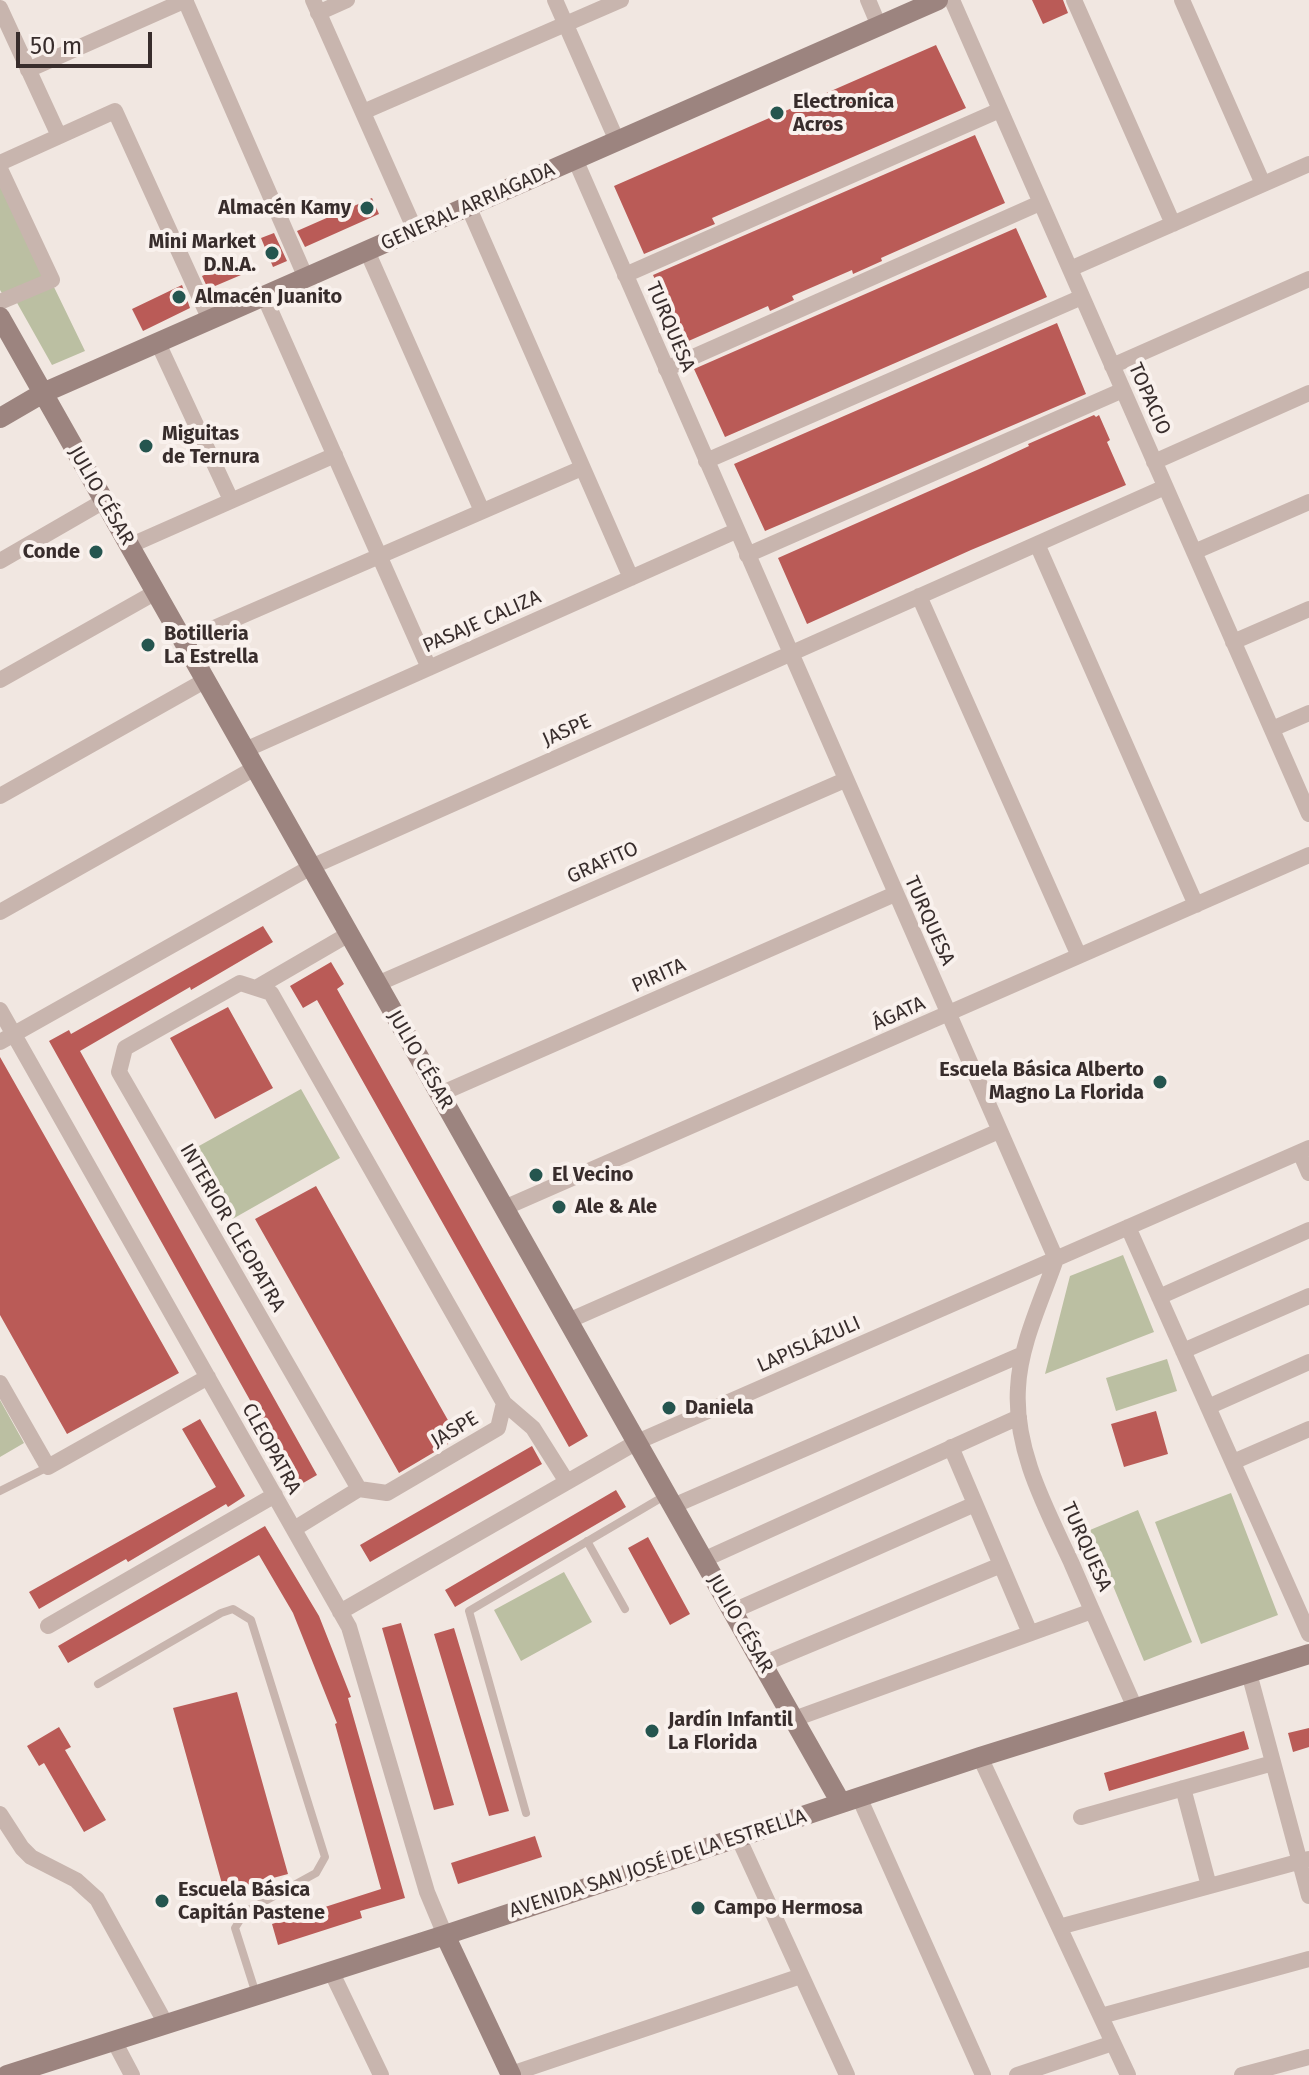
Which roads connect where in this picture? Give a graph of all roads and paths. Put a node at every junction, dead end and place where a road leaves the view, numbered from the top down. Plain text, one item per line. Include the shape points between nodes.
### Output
1 (186, 0) edge
2 (347, 0) edge
3 (555, 0) edge
4 (621, 0) edge
5 (868, 0) edge
6 (938, 0) edge
7 (952, 0) edge
8 (1074, 0) edge
9 (1182, 0) edge
10 (315, 6) edge
11 (0, 8) edge
12 (566, 24) junction
13 (879, 26) junction
14 (28, 70) junction
15 (1000, 110) junction
16 (363, 112) junction
17 (59, 136) junction
18 (617, 141) junction
19 (575, 159) junction
20 (1309, 164) edge
21 (0, 166) edge
22 (1263, 184) junction
23 (1040, 203) junction
24 (468, 206) junction
25 (1173, 224) junction
26 (415, 230) junction
27 (367, 251) junction
28 (1070, 269) junction
29 (625, 275) junction
30 (306, 278) junction
31 (1309, 279) edge
32 (264, 296) junction
33 (1082, 297) junction
34 (0, 302) edge
35 (0, 317) edge
36 (210, 320) junction
37 (158, 343) junction
38 (1112, 366) junction
39 (666, 369) junction
40 (1123, 390) junction
41 (43, 393) junction
42 (1309, 393) edge
43 (0, 418) edge
44 (335, 455) junction
45 (706, 461) junction
46 (1154, 462) junction
47 (582, 468) junction
48 (1165, 487) junction
49 (231, 500) junction
50 (104, 501) junction
51 (1309, 502) edge
52 (482, 511) junction
53 (736, 531) junction
54 (1037, 544) junction
55 (129, 546) junction
56 (1194, 552) junction
57 (747, 555) junction
58 (379, 556) junction
59 (0, 561) edge
60 (631, 578) junction
61 (156, 592) junction
62 (919, 596) junction
63 (1309, 609) edge
64 (184, 641) junction
65 (1233, 642) junction
66 (790, 654) junction
67 (429, 668) junction
68 (0, 680) edge
69 (206, 680) junction
70 (1309, 713) edge
71 (1272, 729) junction
72 (250, 759) junction
73 (845, 780) junction
74 (0, 796) edge
75 (1309, 814) edge
76 (1309, 855) edge
77 (311, 867) junction
78 (895, 894) junction
79 (1196, 905) junction
80 (0, 912) edge
81 (349, 934) junction
82 (1079, 956) junction
83 (377, 984) junction
84 (256, 988) junction
85 (0, 1010) edge
86 (948, 1014) junction
87 (7, 1038) edge
88 (440, 1094) junction
89 (999, 1131) junction
90 (1304, 1150) edge
91 (1309, 1173) edge
92 (504, 1208) junction
93 (1128, 1227) junction
94 (1309, 1230) edge
95 (1056, 1259) junction
96 (1309, 1296) edge
97 (1159, 1297) junction
98 (568, 1321) junction
99 (1183, 1351) junction
100 (1023, 1354) junction
101 (1309, 1362) edge
102 (208, 1377) junction
103 (0, 1383) edge
104 (504, 1403) junction
105 (1208, 1407) junction
106 (1019, 1417) junction
107 (1309, 1429) edge
108 (637, 1442) junction
109 (951, 1447) junction
110 (1233, 1462) junction
111 (48, 1467) junction
112 (567, 1482) junction
113 (359, 1489) junction
114 (0, 1491) edge
115 (275, 1495) junction
116 (670, 1500) junction
117 (975, 1504) junction
118 (294, 1529) junction
119 (587, 1541) junction
120 (703, 1560) junction
121 (1001, 1565) junction
122 (625, 1609) dead end
123 (733, 1611) junction
124 (1092, 1611) junction
125 (340, 1612) junction
126 (48, 1626) dead end
127 (1030, 1633) junction
128 (1309, 1634) edge
129 (1309, 1654) edge
130 (763, 1664) junction
131 (1249, 1673) junction
132 (98, 1684) dead end
133 (1135, 1708) junction
134 (794, 1719) junction
135 (980, 1757) junction
136 (1273, 1763) junction
137 (1183, 1788) junction
138 (850, 1800) junction
139 (526, 1813) dead end
140 (0, 1814) edge
141 (1081, 1817) dead end
142 (738, 1837) junction
143 (7, 1842) edge
144 (1304, 1861) edge
145 (1209, 1886) junction
146 (1309, 1896) edge
147 (1059, 1927) junction
148 (445, 1935) junction
149 (1309, 1959) edge
150 (331, 1971) junction
151 (801, 1976) junction
152 (257, 1995) junction
153 (1101, 2016) junction
154 (166, 2024) junction
155 (114, 2041) junction
156 (1113, 2043) junction
157 (1309, 2057) edge
158 (12, 2074) edge
159 (132, 2075) edge
160 (381, 2075) edge
161 (511, 2075) edge
162 (847, 2075) edge
163 (983, 2075) edge
164 (1017, 2075) edge
165 (1128, 2075) edge
166 (1242, 2075) edge

1 - 14 street
1 - 30 street
2 - 10 street
3 - 12 street
4 - 12 street
5 - 13 street
6 - 13 street, GENERAL ARRIAGADA
7 - 15 street, TOPACIO
8 - 25 street
9 - 22 street
10 - 16 street
11 - 14 street
12 - 16 street
12 - 18 street
13 - 18 street, GENERAL ARRIAGADA
14 - 17 street
15 - 23 street, TOPACIO
15 - 29 street
16 - 26 street
17 - 21 street
17 - 36 street via 115,111
18 - 19 street, GENERAL ARRIAGADA
19 - 24 street, GENERAL ARRIAGADA
19 - 29 street, TURQUESA
20 - 22 street
21 - 34 street via 52,280
22 - 25 street
23 - 28 street, TOPACIO
23 - 39 street
24 - 26 street, GENERAL ARRIAGADA
24 - 47 street
25 - 28 street
26 - 27 street, GENERAL ARRIAGADA
27 - 30 street, GENERAL ARRIAGADA
27 - 52 street
28 - 33 street, TOPACIO
29 - 39 street, TURQUESA
30 - 32 street, GENERAL ARRIAGADA
31 - 38 street
32 - 36 street, GENERAL ARRIAGADA
32 - 44 street
33 - 38 street, TOPACIO
33 - 45 street
35 - 41 street, JULIO CÉSAR
36 - 37 street, GENERAL ARRIAGADA
37 - 41 street, GENERAL ARRIAGADA
37 - 49 street
38 - 40 street, TOPACIO
39 - 45 street, TURQUESA
40 - 46 street, TOPACIO
40 - 57 street
41 - 43 street, GENERAL ARRIAGADA
41 - 50 street, JULIO CÉSAR
42 - 46 street
44 - 49 street
44 - 58 street
45 - 53 street, TURQUESA
46 - 48 street, TOPACIO
47 - 52 street
47 - 60 street
48 - 54 street, JASPE
48 - 56 street, TOPACIO
49 - 55 street
50 - 55 street, JULIO CÉSAR
50 - 59 street
51 - 56 street
52 - 58 street
53 - 57 street, TURQUESA
53 - 60 street, PASAJE CALIZA
54 - 62 street, JASPE
54 - 79 street
55 - 61 street, JULIO CÉSAR
56 - 65 street, TOPACIO
57 - 66 street, TURQUESA
58 - 64 street
58 - 67 street
60 - 67 street, PASAJE CALIZA
61 - 64 street, JULIO CÉSAR
61 - 68 street
62 - 66 street, JASPE
62 - 82 street
63 - 65 street
64 - 69 street, JULIO CÉSAR
65 - 71 street, TOPACIO
66 - 73 street, TURQUESA
66 - 77 street, JASPE
67 - 72 street, PASAJE CALIZA
69 - 72 street, JULIO CÉSAR
69 - 74 street
70 - 71 street
71 - 75 street, TOPACIO
72 - 77 street, JULIO CÉSAR
72 - 80 street, PASAJE CALIZA
73 - 78 street, TURQUESA
73 - 83 street, GRAFITO
76 - 79 street, ÁGATA
77 - 81 street, JULIO CÉSAR
77 - 87 street, JASPE
78 - 86 street, TURQUESA
78 - 88 street, PIRITA
79 - 82 street, ÁGATA
81 - 83 street, JULIO CÉSAR
81 - 84 street
82 - 86 street, ÁGATA
83 - 88 street, JULIO CÉSAR
84 - 104 street via 271,993
84 - 113 street, INTERIOR CLEOPATRA via 240,983 125,1048 119,1072
85 - 87 street, CLEOPATRA
86 - 89 street, TURQUESA
86 - 92 street, ÁGATA
87 - 102 street, CLEOPATRA
88 - 92 street, JULIO CÉSAR
89 - 95 street, TURQUESA
89 - 98 street
90 - 91 street
90 - 93 street, LAPISLÁZULI
92 - 98 street, JULIO CÉSAR
93 - 95 street, LAPISLÁZULI
93 - 97 street
94 - 97 street
95 - 100 street, TURQUESA
95 - 108 street, LAPISLÁZULI
96 - 99 street
97 - 99 street
98 - 108 street, JULIO CÉSAR
99 - 105 street
100 - 106 street, TURQUESA
100 - 116 street
101 - 105 street
102 - 111 street
102 - 115 street, CLEOPATRA
103 - 111 street
104 - 112 street via 533,1428
104 - 113 street, JASPE via 498,1428 387,1493
105 - 110 street
106 - 109 street
106 - 124 street, TURQUESA via 1033,1475
107 - 110 street
108 - 112 street, LAPISLÁZULI
108 - 116 street, JULIO CÉSAR
109 - 117 street
109 - 120 street
110 - 128 street
111 - 114 lane
112 - 125 street, LAPISLÁZULI
113 - 118 street
115 - 118 street, CLEOPATRA
115 - 126 street
116 - 119 lane
116 - 120 street, JULIO CÉSAR
117 - 121 street
117 - 123 street
118 - 125 street, CLEOPATRA
119 - 122 lane
119 - 139 lane via 469,1611
120 - 123 street, JULIO CÉSAR
121 - 127 street
121 - 130 street
123 - 130 street, JULIO CÉSAR
124 - 127 street
124 - 133 street, TURQUESA
125 - 148 street, CLEOPATRA via 355,1645 427,1892
127 - 134 street
129 - 131 street, AVENIDA SAN JOSÉ DE LA ESTRELLA
130 - 134 street, JULIO CÉSAR
131 - 133 street, AVENIDA SAN JOSÉ DE LA ESTRELLA
131 - 136 street
132 - 152 lane via 221,1613 233,1609 251,1620 325,1857 316,1873 245,1912 235,1928
133 - 135 street, AVENIDA SAN JOSÉ DE LA ESTRELLA
134 - 138 street, JULIO CÉSAR
135 - 138 street, AVENIDA SAN JOSÉ DE LA ESTRELLA
135 - 147 street
136 - 137 street
136 - 144 street
137 - 141 street
137 - 145 street
138 - 142 street, AVENIDA SAN JOSÉ DE LA ESTRELLA
138 - 163 street
140 - 143 street
142 - 148 street, AVENIDA SAN JOSÉ DE LA ESTRELLA
142 - 151 street
143 - 154 street via 76,1880 97,1899
144 - 145 street
144 - 146 street
145 - 147 street
147 - 153 street
148 - 150 street, AVENIDA SAN JOSÉ DE LA ESTRELLA
148 - 161 street
149 - 153 street
150 - 152 street, AVENIDA SAN JOSÉ DE LA ESTRELLA
150 - 160 street
151 - 161 street
151 - 162 street
152 - 154 street, AVENIDA SAN JOSÉ DE LA ESTRELLA
153 - 156 street
154 - 155 street, AVENIDA SAN JOSÉ DE LA ESTRELLA
155 - 158 street, AVENIDA SAN JOSÉ DE LA ESTRELLA
155 - 159 street
156 - 164 street
156 - 165 street
157 - 166 street

